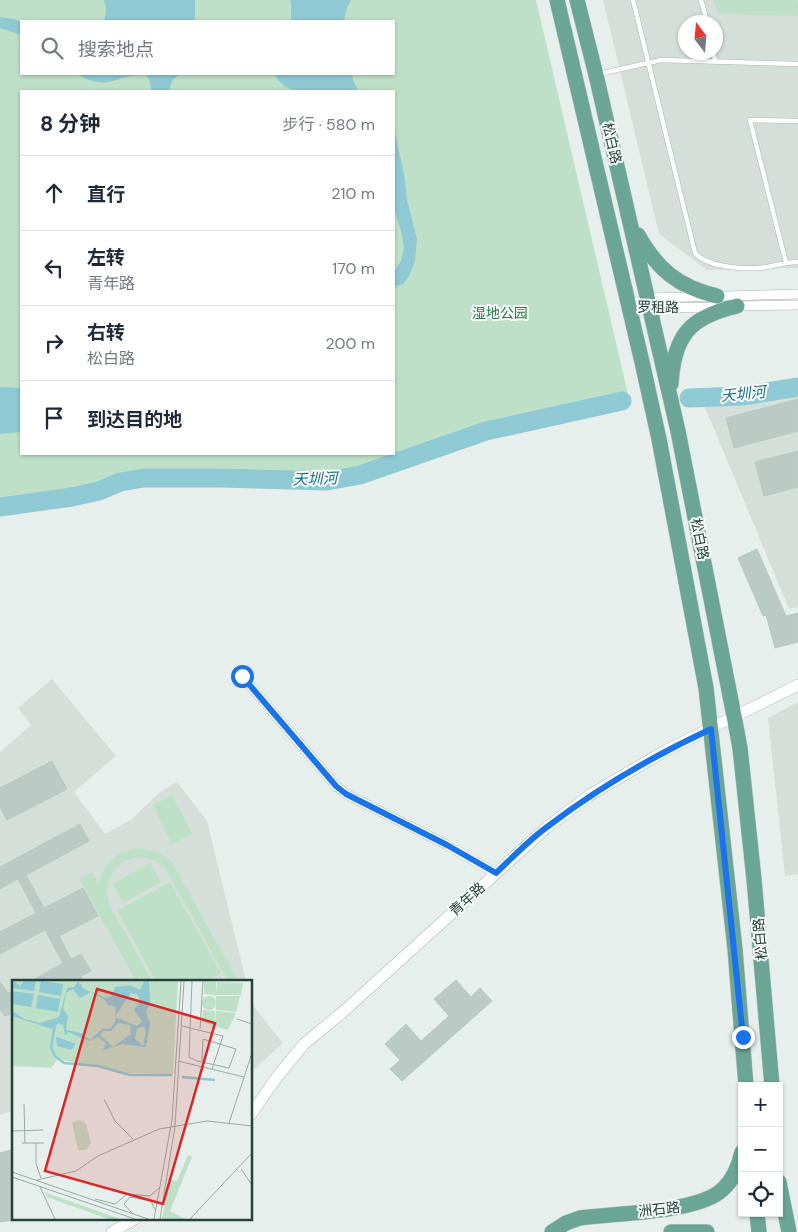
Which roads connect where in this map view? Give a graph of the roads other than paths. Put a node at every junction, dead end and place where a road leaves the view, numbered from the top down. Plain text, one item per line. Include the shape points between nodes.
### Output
1 (557, 0) edge
2 (577, 0) edge
3 (632, 0) edge
4 (702, 0) edge
5 (705, 15) edge
6 (715, 61) joint
7 (647, 62) junction
8 (798, 64) edge
9 (596, 75) junction
10 (798, 121) edge
11 (628, 214) junction
12 (798, 262) edge
13 (786, 263) junction
14 (798, 294) edge
15 (717, 296) junction
16 (649, 303) junction
17 (798, 305) edge
18 (629, 306) junction
19 (738, 306) junction
20 (671, 400) junction
21 (242, 676) dead end
22 (798, 685) edge
23 (734, 716) junction
24 (711, 729) junction
25 (496, 873) junction
26 (746, 1082) edge
27 (772, 1082) edge
28 (252, 1113) edge
29 (738, 1163) edge
30 (783, 1202) edge
31 (757, 1217) edge
32 (781, 1217) edge
33 (133, 1220) edge
34 (112, 1232) edge
35 (552, 1232) edge
36 (670, 1232) edge
37 (707, 1232) edge
38 (759, 1232) edge
39 (782, 1232) edge
40 (789, 1232) edge

1 - 18 main road, 松白路
2 - 9 main road, 松白路
3 - 7 lane
4 - 5 lane
6 - 7 lane
6 - 8 lane
7 - 9 lane
7 - 13 lane via 694,253 715,264 752,268
9 - 11 main road, 松白路
10 - 13 lane via 750,120
11 - 15 main road via 642,242 663,270 696,290
11 - 16 main road, 松白路
12 - 13 lane
14 - 15 street, 罗租路
15 - 16 street, 罗租路
16 - 18 street, 罗租路
16 - 19 street, 罗租路
16 - 20 main road, 松白路
17 - 19 street, 罗租路
18 - 24 main road, 松白路 via 659,439
19 - 20 main road via 705,317 681,338 673,366
20 - 23 main road, 松白路
21 - 25 street via 346,794
22 - 23 street, 青年路
23 - 24 street, 青年路
23 - 27 main road, 松白路 via 754,878
24 - 25 street, 青年路 via 663,752 590,795 546,828
24 - 26 main road, 松白路
25 - 28 street, 青年路 via 304,1044
29 - 35 main road, 洲石路 via 723,1189 704,1201 683,1207 580,1218
30 - 40 main road
31 - 38 main road
32 - 39 main road
33 - 34 street
36 - 37 main road

